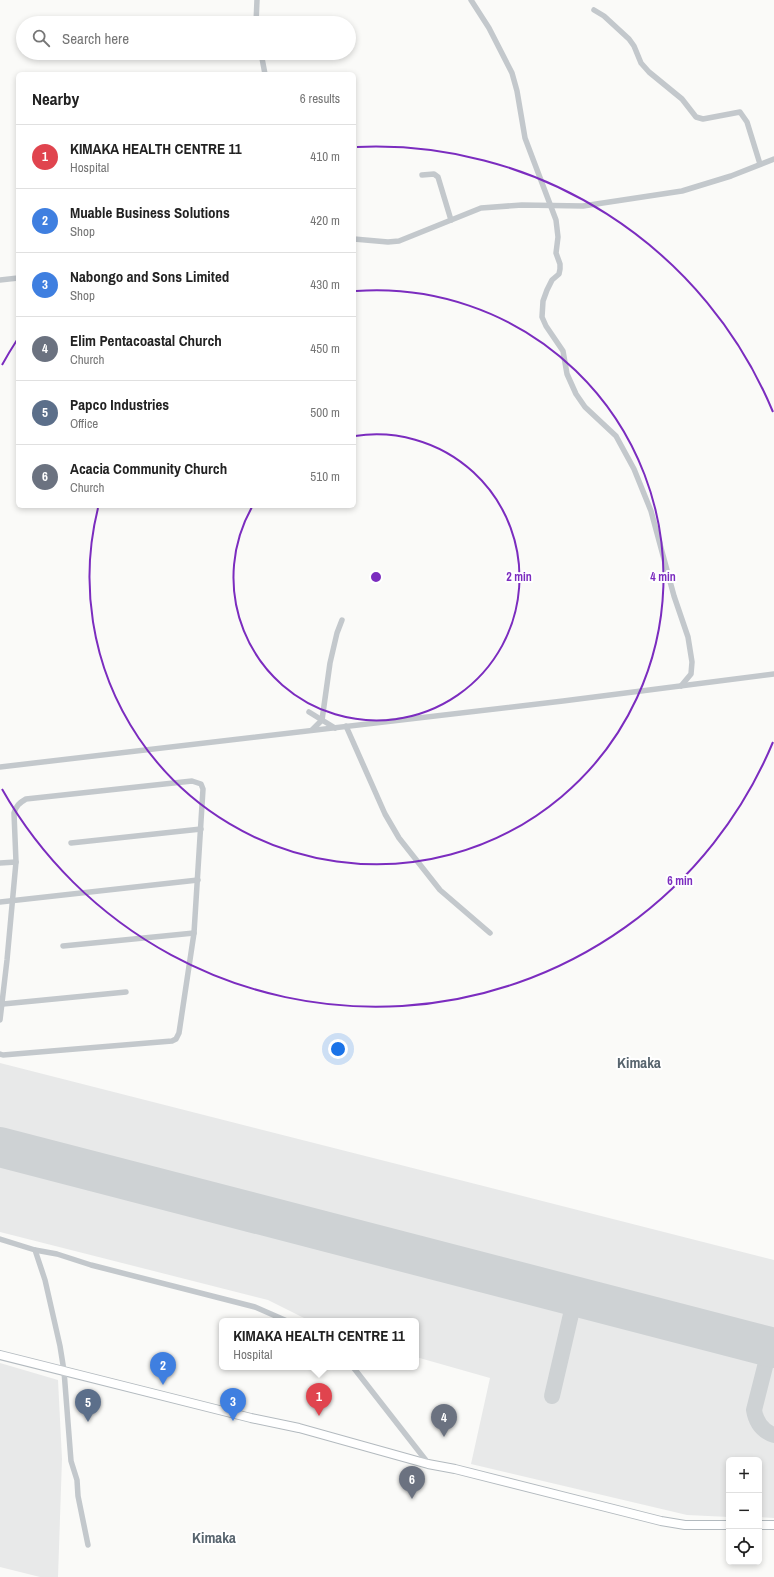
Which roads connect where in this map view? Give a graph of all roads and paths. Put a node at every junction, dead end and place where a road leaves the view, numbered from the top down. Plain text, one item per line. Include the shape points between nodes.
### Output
1 (257, 0) edge
2 (471, 0) edge
3 (594, 10) dead end
4 (256, 16) edge
5 (262, 60) edge
6 (265, 72) edge
7 (774, 159) edge
8 (760, 164) junction
9 (422, 175) dead end
10 (552, 206) junction
11 (451, 220) junction
12 (356, 239) edge
13 (16, 278) edge
14 (0, 280) edge
15 (342, 620) dead end
16 (774, 674) edge
17 (681, 686) junction
18 (309, 712) dead end
19 (322, 720) junction
20 (346, 726) junction
21 (335, 728) junction
22 (312, 730) junction
23 (0, 767) edge
24 (200, 829) junction
25 (71, 843) dead end
26 (16, 862) junction
27 (0, 863) edge
28 (198, 880) junction
29 (13, 900) junction
30 (0, 902) edge
31 (194, 933) junction
32 (490, 933) dead end
33 (63, 946) dead end
34 (0, 960) edge
35 (7, 960) junction
36 (126, 992) dead end
37 (3, 1004) junction
38 (0, 1020) edge
39 (0, 1054) edge
40 (0, 1239) edge
41 (35, 1250) junction
42 (280, 1318) edge
43 (0, 1355) edge
44 (355, 1370) edge
45 (64, 1371) junction
46 (428, 1464) junction
47 (726, 1525) edge
48 (762, 1525) edge
49 (774, 1525) edge
50 (88, 1545) dead end

1 - 4 street
2 - 10 street via 512,73 525,138
3 - 8 street via 629,39 641,63 682,99 696,117 703,119 740,112 747,122
5 - 6 street
7 - 8 street
8 - 10 street via 682,191 583,206
9 - 11 street via 434,174 438,177
10 - 11 street via 481,208
10 - 17 street via 556,220 556,253 560,269 547,290 542,317 563,351 567,374 576,394 585,407 616,436 634,468 651,511 688,637 691,674
11 - 12 street via 399,241
13 - 14 street
15 - 19 street via 330,663
16 - 17 street
17 - 20 street
18 - 19 street
19 - 21 street
19 - 22 street
20 - 21 street
20 - 32 street via 385,814 399,838 440,890
21 - 22 street
22 - 23 street
24 - 25 street
24 - 26 street via 203,789 201,784 192,781 26,799 20,802 14,813
24 - 28 street
26 - 27 street
26 - 29 street
28 - 29 street
28 - 31 street
29 - 30 street
29 - 35 street
31 - 33 street
31 - 39 street via 176,1039
34 - 35 street
35 - 37 street
36 - 37 street
37 - 38 street
40 - 41 street
41 - 42 street via 255,1307
41 - 45 street via 56,1324
43 - 45 main road
44 - 46 street
45 - 46 main road via 298,1428
45 - 50 street via 71,1461 77,1480
46 - 47 main road via 661,1522
48 - 49 main road

